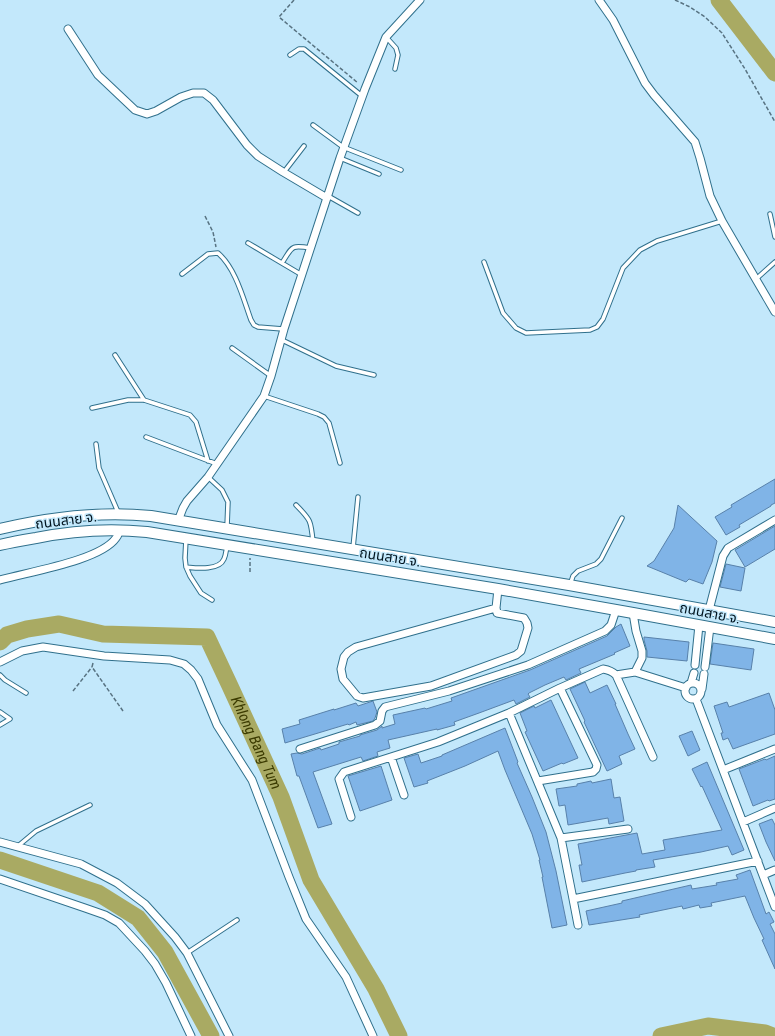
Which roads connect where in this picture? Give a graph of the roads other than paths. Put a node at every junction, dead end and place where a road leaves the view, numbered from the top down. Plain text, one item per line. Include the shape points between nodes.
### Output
1 (420, 0) edge
2 (599, 0) edge
3 (68, 29) dead end
4 (386, 37) junction
5 (290, 55) dead end
6 (395, 69) dead end
7 (362, 96) junction
8 (313, 125) dead end
9 (304, 146) dead end
10 (343, 147) junction
11 (340, 158) junction
12 (401, 170) dead end
13 (283, 172) junction
14 (379, 174) dead end
15 (327, 197) junction
16 (358, 213) dead end
17 (770, 214) dead end
18 (722, 221) junction
19 (775, 237) edge
20 (248, 243) dead end
21 (311, 248) junction
22 (484, 262) dead end
23 (775, 262) edge
24 (282, 263) junction
25 (182, 274) dead end
26 (302, 275) junction
27 (756, 279) junction
28 (775, 312) edge
29 (284, 329) junction
30 (282, 340) junction
31 (232, 348) dead end
32 (115, 355) dead end
33 (374, 375) dead end
34 (271, 376) junction
35 (264, 396) junction
36 (144, 400) junction
37 (92, 408) dead end
38 (146, 437) dead end
39 (96, 444) dead end
40 (208, 460) junction
41 (340, 463) dead end
42 (217, 464) junction
43 (208, 476) junction
44 (358, 498) dead end
45 (296, 504) dead end
46 (118, 514) junction
47 (622, 518) dead end
48 (775, 520) edge
49 (178, 521) junction
50 (0, 528) edge
51 (227, 528) junction
52 (120, 530) junction
53 (186, 538) junction
54 (313, 543) junction
55 (0, 545) edge
56 (227, 545) junction
57 (353, 549) junction
58 (186, 566) junction
59 (0, 580) edge
60 (569, 585) junction
61 (498, 589) junction
62 (212, 600) dead end
63 (496, 608) junction
64 (616, 610) junction
65 (709, 610) junction
66 (633, 613) junction
67 (775, 622) edge
68 (699, 625) junction
69 (710, 627) junction
70 (775, 639) edge
71 (0, 662) edge
72 (695, 665) dead end
73 (635, 672) junction
74 (694, 673) dead end
75 (0, 675) edge
76 (616, 675) junction
77 (688, 685) junction
78 (560, 688) junction
79 (702, 689) junction
80 (26, 693) dead end
81 (696, 699) junction
82 (0, 712) edge
83 (509, 713) junction
84 (0, 725) edge
85 (300, 749) dead end
86 (775, 750) edge
87 (391, 757) junction
88 (653, 757) dead end
89 (723, 770) junction
90 (538, 781) junction
91 (404, 795) dead end
92 (90, 804) dead end
93 (775, 808) edge
94 (352, 817) dead end
95 (743, 822) junction
96 (628, 829) dead end
97 (561, 838) junction
98 (0, 842) edge
99 (18, 846) junction
100 (758, 861) junction
101 (775, 870) edge
102 (763, 875) junction
103 (0, 880) edge
104 (573, 899) junction
105 (775, 907) edge
106 (237, 920) dead end
107 (578, 925) dead end
108 (187, 953) junction
109 (190, 1036) edge
110 (229, 1036) edge
111 (373, 1036) edge

1 - 4 street
2 - 18 street via 613,20 645,83 695,142 710,196
3 - 13 street via 98,75 135,110 147,114 193,92 204,93 213,100 258,156
4 - 6 lane via 396,48 398,56
4 - 7 street
5 - 7 lane via 300,48 304,49
7 - 10 street
8 - 10 lane
9 - 13 lane
10 - 11 street
10 - 12 lane
11 - 14 lane
11 - 15 street
13 - 15 street
15 - 16 lane
15 - 21 street
17 - 19 lane
18 - 22 lane via 657,241 640,250 622,268 603,319 598,327 590,330 526,333 516,328 503,313
18 - 27 street
20 - 24 lane
21 - 24 lane via 296,246
21 - 26 street
23 - 27 lane
24 - 26 lane
25 - 29 lane via 208,254 218,253 224,258 235,278 254,325
26 - 29 street
27 - 28 street
29 - 30 street
30 - 33 lane via 336,366
30 - 34 street
31 - 34 lane
32 - 36 lane
34 - 35 street
35 - 41 lane via 324,417 329,423
35 - 42 street
36 - 37 lane via 128,400
36 - 40 lane via 190,415 196,422
38 - 40 lane
39 - 46 lane via 99,468
40 - 42 lane
42 - 43 street
43 - 49 street via 187,501
43 - 51 lane via 222,490 228,502
44 - 57 lane
45 - 54 lane via 311,523
46 - 49 main road, ถนนสาย จ.
46 - 50 main road, ถนนสาย จ. via 58,518
47 - 60 lane via 601,559 596,564 578,571
48 - 65 street via 728,548 722,556
49 - 51 main road, ถนนสาย จ.
51 - 54 main road, ถนนสาย จ.
52 - 53 main road, ถนนสาย จ.
52 - 55 main road, ถนนสาย จ. via 59,533
52 - 59 street via 108,547 92,554 45,570
53 - 56 main road, ถนนสาย จ.
53 - 58 lane
54 - 57 main road, ถนนสาย จ.
56 - 58 lane via 224,560 216,566 201,569
56 - 61 main road, ถนนสาย จ.
57 - 60 main road, ถนนสาย จ.
58 - 62 lane via 201,593
60 - 65 main road, ถนนสาย จ.
61 - 63 street
61 - 64 main road, ถนนสาย จ.
63 - 63 street via 497,613 524,618 527,623 528,628 521,651 516,655 431,686 363,698 357,696 343,679 341,669 344,658 356,647
64 - 66 main road, ถนนสาย จ.
64 - 85 street via 611,625 605,631 528,665 449,691 385,706 380,721 375,725
65 - 67 main road, ถนนสาย จ.
66 - 68 main road, ถนนสาย จ.
66 - 73 street via 642,651 642,658
68 - 69 main road, ถนนสาย จ.
68 - 72 street
69 - 70 main road, ถนนสาย จ.
69 - 79 street
71 - 111 street via 22,651 43,647 93,655 170,660 184,664 192,670 217,725 252,780 306,919 346,977
73 - 76 street
73 - 77 street
74 - 77 street
75 - 80 lane
76 - 78 street via 612,671 602,669
76 - 88 street
77 - 79 street via 696,683
77 - 81 street via 686,695 688,698
78 - 83 street
78 - 90 street via 597,765 593,772
79 - 81 street via 701,695
81 - 89 street
82 - 84 lane via 10,719
83 - 87 street via 438,742
83 - 90 street
86 - 89 street
87 - 91 street
87 - 94 street via 342,774 339,779
89 - 95 street
90 - 97 street
92 - 99 lane via 36,831
93 - 95 street
95 - 100 street
96 - 97 street
97 - 104 street
98 - 99 street
99 - 108 street via 81,864 117,883 145,904
100 - 102 street
100 - 104 street
101 - 102 street
102 - 105 street
103 - 109 street via 86,908 119,923 155,964
104 - 107 street
106 - 108 lane
108 - 110 street

